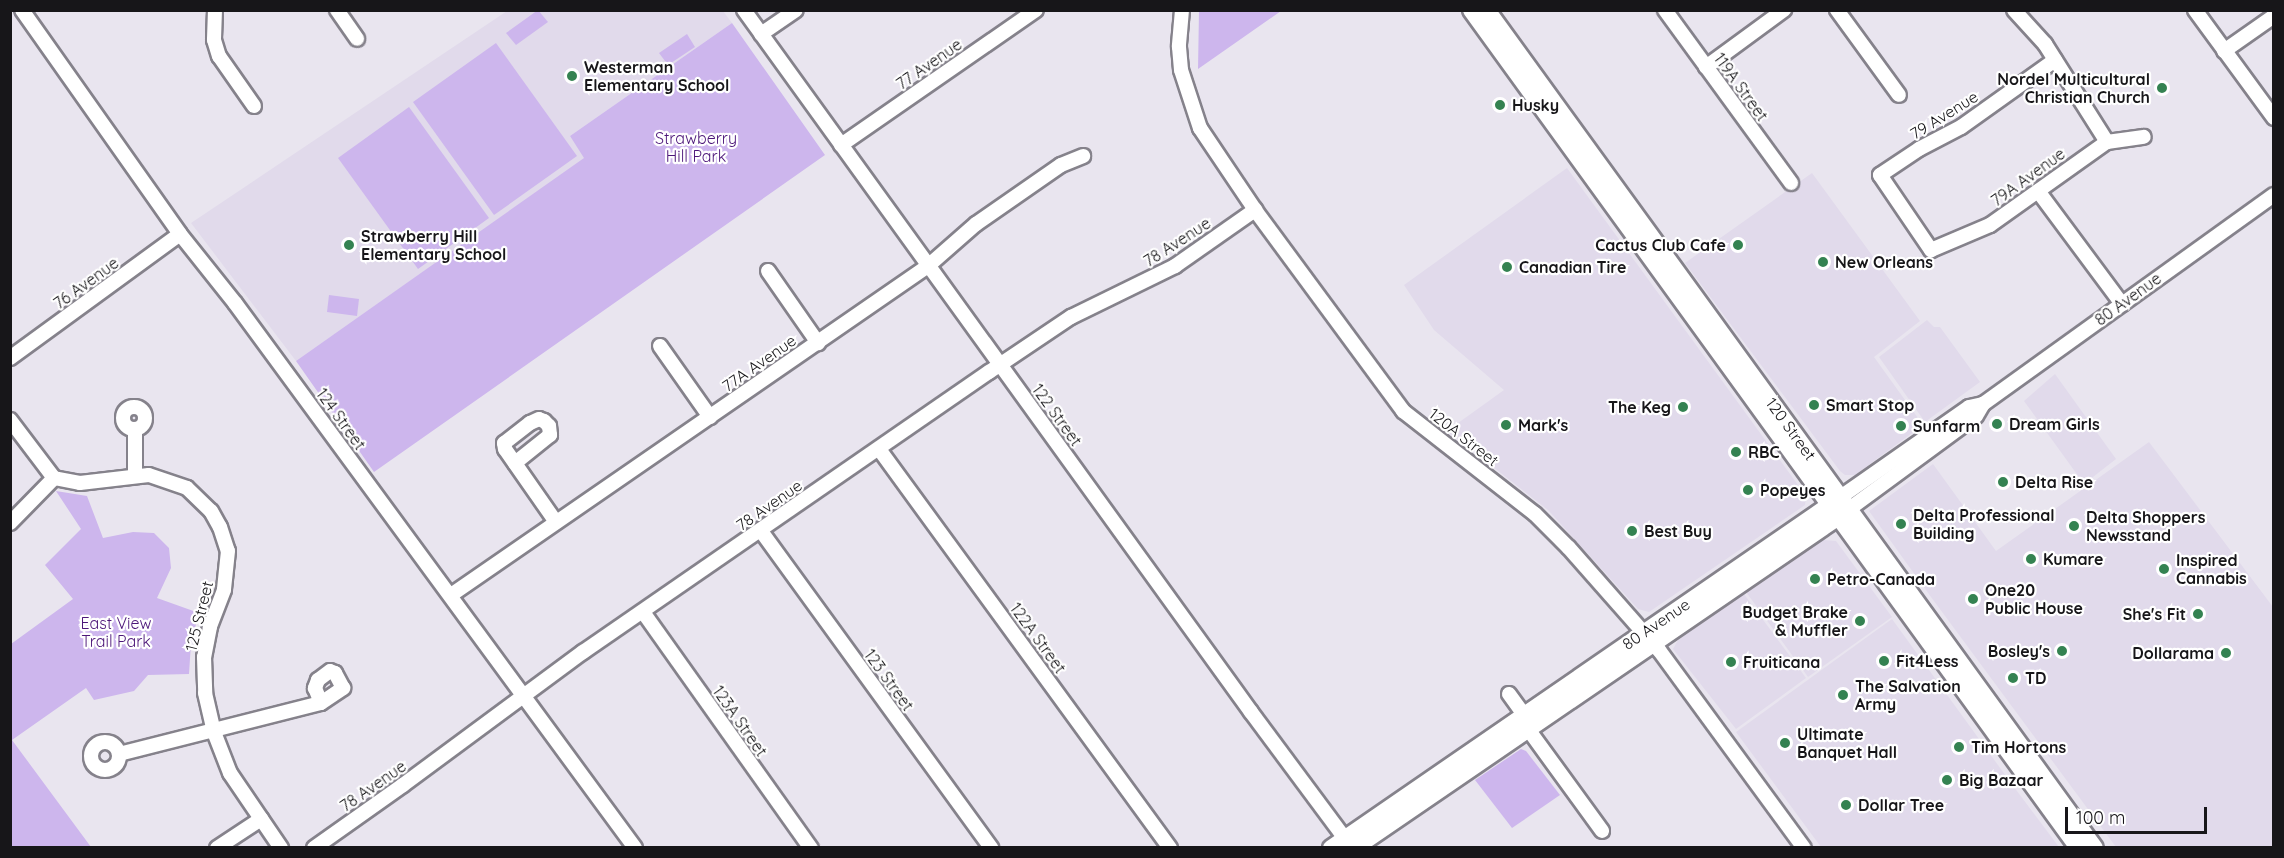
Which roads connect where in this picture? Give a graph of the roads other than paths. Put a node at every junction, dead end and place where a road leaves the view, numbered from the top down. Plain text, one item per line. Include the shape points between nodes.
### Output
1 (22, 10) edge
2 (215, 10) edge
3 (337, 10) edge
4 (744, 10) edge
5 (796, 10) edge
6 (1036, 10) edge
7 (1182, 10) edge
8 (1471, 10) edge
9 (1487, 10) edge
10 (1665, 10) edge
11 (1784, 10) edge
12 (1837, 10) edge
13 (2014, 10) edge
14 (2195, 10) edge
15 (2274, 16) edge
16 (761, 34) junction
17 (357, 39) dead end
18 (2224, 51) junction
19 (2055, 60) junction
20 (1706, 67) junction
21 (1899, 95) dead end
22 (254, 106) dead end
23 (1557, 118) junction
24 (2274, 118) edge
25 (2144, 137) dead end
26 (2107, 142) junction
27 (841, 146) junction
28 (1083, 156) dead end
29 (1791, 183) dead end
30 (2038, 191) junction
31 (2274, 195) edge
32 (1255, 210) junction
33 (180, 234) junction
34 (1931, 250) joint
35 (928, 266) junction
36 (768, 271) dead end
37 (2122, 304) junction
38 (818, 342) junction
39 (660, 346) dead end
40 (10, 357) edge
41 (1000, 364) junction
42 (710, 417) junction
43 (10, 420) edge
44 (135, 430) dead end
45 (879, 449) junction
46 (515, 464) dead end
47 (135, 475) junction
48 (54, 478) junction
49 (1838, 508) junction
50 (556, 522) junction
51 (10, 523) edge
52 (761, 531) junction
53 (451, 595) junction
54 (643, 612) junction
55 (1648, 638) junction
56 (1509, 694) dead end
57 (525, 695) junction
58 (321, 703) dead end
59 (1526, 722) junction
60 (214, 732) junction
61 (1992, 732) junction
62 (2021, 746) junction
63 (119, 754) dead end
64 (2019, 768) junction
65 (2048, 784) junction
66 (261, 819) junction
67 (1602, 831) dead end
68 (1343, 844) edge
69 (217, 848) edge
70 (281, 848) edge
71 (314, 848) edge
72 (635, 848) edge
73 (811, 848) edge
74 (991, 848) edge
75 (1170, 848) edge
76 (1804, 848) edge
77 (2078, 848) edge
78 (2095, 848) edge

1 - 33 street, 124 Street
2 - 22 street via 214,40 219,56
3 - 17 street
4 - 16 street, 122 Street
5 - 16 street
6 - 27 street, 77 Avenue
7 - 32 street, 120A Street via 1181,70 1192,108 1214,151
8 - 23 main road, 120 Street via 1513,68
9 - 23 main road, 120 Street
10 - 20 street, 119A Street
11 - 20 street
12 - 21 street
13 - 19 street
14 - 18 street
15 - 18 street
16 - 27 street, 122 Street
18 - 24 street
19 - 26 street
19 - 34 street, 79 Avenue via 1960,127 1880,176
20 - 29 street, 119A Street
23 - 49 main road, 120 Street
23 - 49 main road, 120 Street via 1583,154 1600,165
25 - 26 street, 79A Avenue
26 - 30 street, 79A Avenue
27 - 35 street, 122 Street
28 - 35 street, 77A Avenue via 1061,165 976,224
30 - 34 street, 79A Avenue via 1990,225
30 - 37 street
31 - 37 street, 80 Avenue
32 - 41 street, 78 Avenue via 1157,277 1071,317
32 - 55 street, 120A Street via 1403,411 1535,514
33 - 40 street, 76 Avenue
33 - 53 street, 124 Street
35 - 38 street, 77A Avenue
35 - 41 street, 122 Street
36 - 38 street
37 - 49 street, 80 Avenue via 1983,404 1976,416
38 - 42 street, 77A Avenue
39 - 42 street
41 - 45 street, 78 Avenue
41 - 68 street, 122 Street
42 - 50 street, 77A Avenue
43 - 48 street
44 - 47 street
45 - 52 street, 78 Avenue
45 - 75 street, 122A Street
46 - 50 street
47 - 48 street, 125 Street via 80,483
47 - 60 street, 125 Street via 149,475 187,488 211,511 228,551 224,590 204,657 205,693
48 - 51 street
49 - 55 main road, 80 Avenue
49 - 61 main road, 120 Street
49 - 62 main road, 120 Street
50 - 53 street, 77A Avenue
52 - 54 street, 78 Avenue
52 - 74 street, 123 Street
53 - 57 street, 124 Street
54 - 57 street, 78 Avenue
54 - 73 street, 123A Street
55 - 59 main road, 80 Avenue
55 - 59 main road, 80 Avenue via 1564,687 1561,699
55 - 76 street, 120A Street
56 - 59 street
57 - 71 street, 78 Avenue
57 - 72 street, 124 Street
58 - 60 street
59 - 67 street
59 - 68 main road, 80 Avenue
59 - 68 main road, 80 Avenue via 1447,784
60 - 63 street
60 - 66 street, 125 Street via 230,773
61 - 62 main road via 2012,747
61 - 64 main road, 120 Street
62 - 65 main road, 120 Street
64 - 65 main road via 2028,768
64 - 77 main road, 120 Street
65 - 78 main road, 120 Street
66 - 69 street
66 - 70 street, 125 Street

